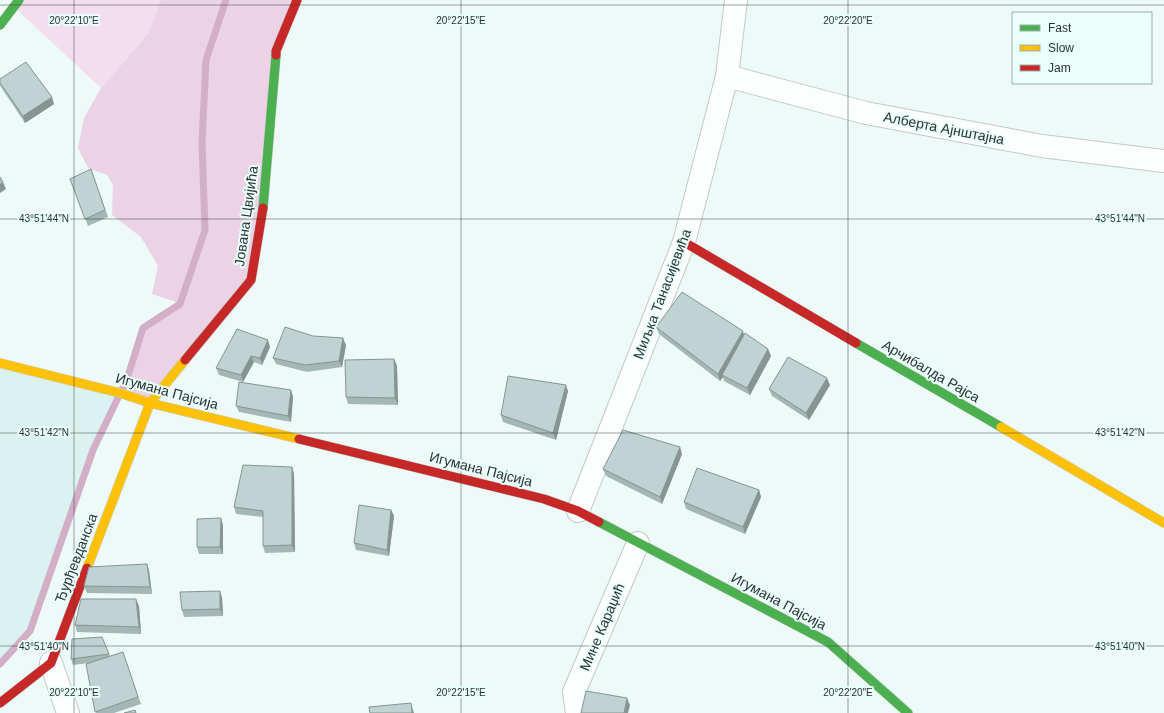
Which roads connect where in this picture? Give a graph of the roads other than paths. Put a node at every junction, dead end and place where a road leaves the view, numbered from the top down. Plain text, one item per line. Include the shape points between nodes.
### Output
1 (20, 0) edge
2 (296, 0) edge
3 (736, 0) edge
4 (0, 25) edge
5 (726, 76) junction
6 (1164, 161) edge
7 (684, 242) junction
8 (0, 363) edge
9 (150, 403) junction
10 (578, 511) junction
11 (1164, 523) edge
12 (638, 543) junction
13 (51, 663) junction
14 (0, 704) edge
15 (68, 713) edge
16 (577, 713) edge
17 (908, 713) edge

1 - 4 street
2 - 9 street, Јована Цвијића via 276,51 265,197 251,280
3 - 5 street, Миљка Танасијевића
5 - 6 street, Алберта Ајнштајна via 866,113 1042,146
5 - 7 street, Миљка Танасијевића
7 - 10 street, Миљка Танасијевића
7 - 11 street, Арчибалда Рајса
8 - 9 street, Игумана Пајсија
9 - 10 street, Игумана Пајсија via 544,499
9 - 13 street, Ђурђевданска
10 - 12 street, Игумана Пајсија
12 - 16 street, Мине Караџић via 574,692
12 - 17 street, Игумана Пајсија via 828,642
13 - 14 street
13 - 15 street

